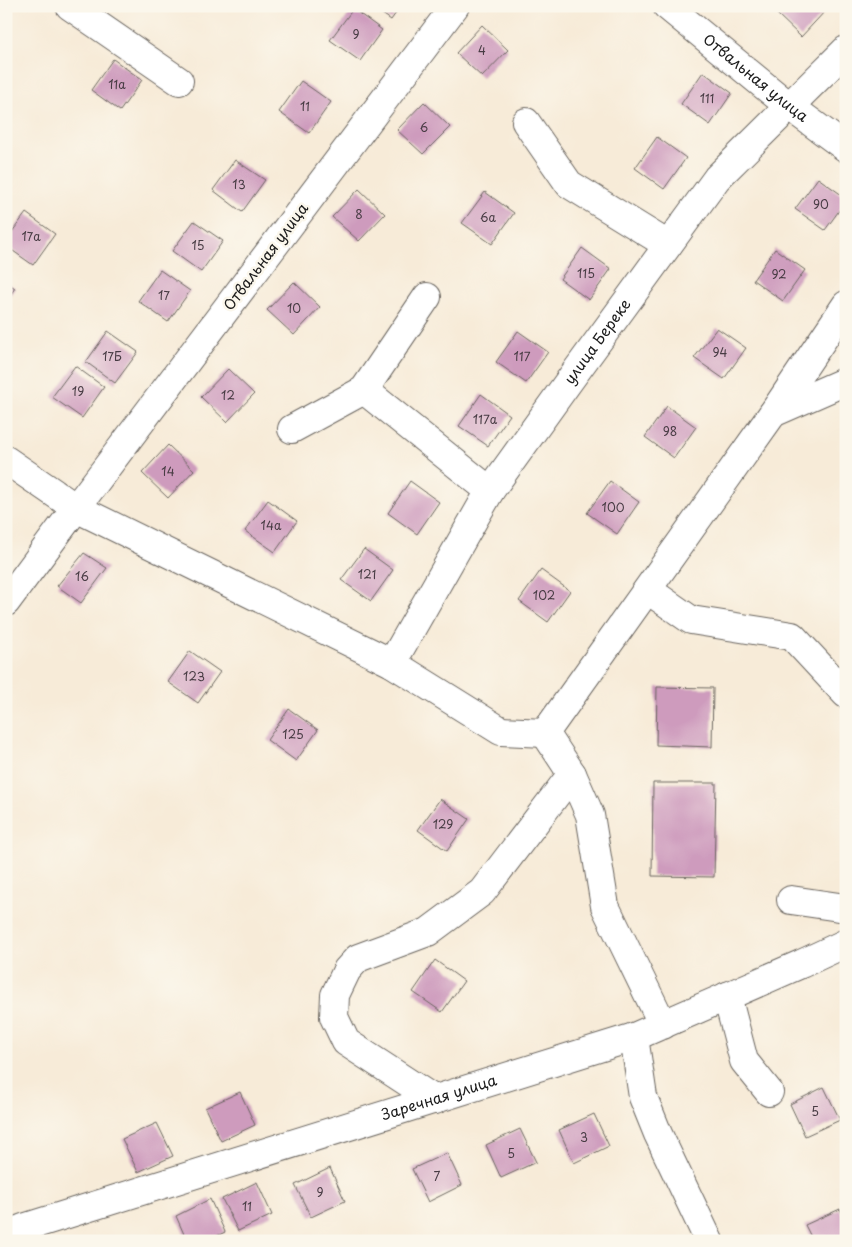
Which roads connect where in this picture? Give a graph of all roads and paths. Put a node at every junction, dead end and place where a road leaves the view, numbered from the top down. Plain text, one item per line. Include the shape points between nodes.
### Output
1 (70, 6) edge
2 (455, 6) edge
3 (667, 6) edge
4 (846, 50) edge
5 (179, 81) dead end
6 (789, 106) junction
7 (526, 122) dead end
8 (846, 148) edge
9 (668, 245) junction
10 (427, 297) dead end
11 (846, 305) edge
12 (846, 381) edge
13 (364, 390) junction
14 (774, 413) junction
15 (292, 429) dead end
16 (6, 460) edge
17 (490, 491) junction
18 (76, 508) junction
19 (648, 590) junction
20 (6, 602) edge
21 (392, 664) junction
22 (846, 694) edge
23 (545, 733) junction
24 (572, 774) junction
25 (791, 900) dead end
26 (846, 908) edge
27 (846, 943) edge
28 (728, 996) junction
29 (663, 1025) junction
30 (634, 1038) junction
31 (769, 1092) dead end
32 (435, 1100) junction
33 (20, 1235) edge
34 (709, 1241) edge

1 - 5 street
2 - 18 street, Отвальная улица
3 - 6 street, Отвальная улица
4 - 6 street, улица Береке
6 - 8 street, Отвальная улица
6 - 9 street, улица Береке via 718,178
7 - 9 street via 569,184
9 - 17 street, улица Береке
10 - 13 street
11 - 14 street
12 - 14 street
13 - 15 street
13 - 17 street
14 - 19 street
16 - 18 street
17 - 21 street, улица Береке
18 - 20 street, Отвальная улица
18 - 21 street
19 - 22 street via 691,620 792,636
19 - 23 street
21 - 23 street via 501,731
23 - 24 street
24 - 29 street via 590,815 605,906
24 - 32 street via 482,892 428,932 358,958 347,970 335,995 334,1017 346,1042
25 - 26 street
27 - 28 street, Заречная улица
28 - 29 street, Заречная улица
28 - 31 street via 744,1061
29 - 30 street, Заречная улица
30 - 32 street, Заречная улица
30 - 34 street via 643,1097
32 - 33 street, Заречная улица

